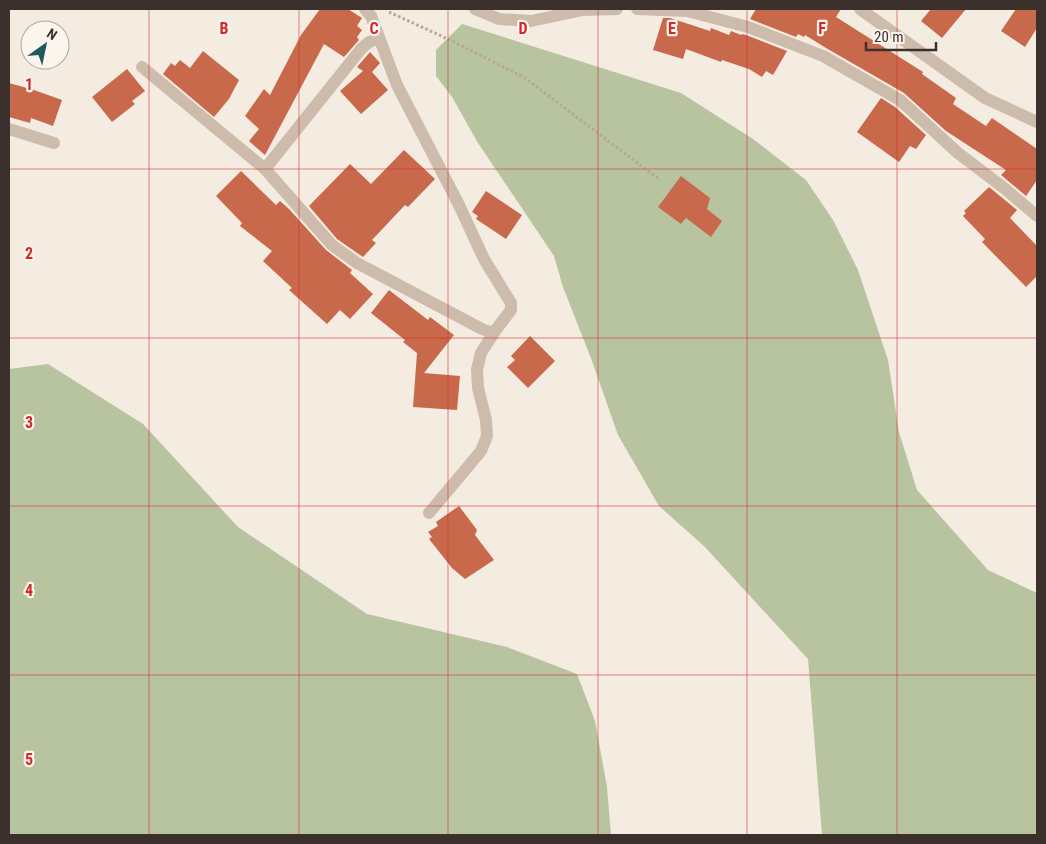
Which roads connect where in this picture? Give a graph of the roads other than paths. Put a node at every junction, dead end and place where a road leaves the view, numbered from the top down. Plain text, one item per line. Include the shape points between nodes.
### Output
1 (365, 9) edge
2 (475, 9) edge
3 (617, 9) edge
4 (637, 9) edge
5 (860, 9) edge
6 (379, 38) junction
7 (142, 67) dead end
8 (1037, 122) edge
9 (9, 129) edge
10 (54, 143) dead end
11 (265, 169) junction
12 (1037, 216) edge
13 (495, 331) junction
14 (430, 513) dead end

1 - 6 street
2 - 3 street via 499,19 532,21 583,10
4 - 12 street via 687,12 722,20 823,56 900,100 958,153
5 - 8 street via 985,98
6 - 11 street via 361,49
6 - 13 street via 397,86 484,259 511,303 511,310
7 - 11 street
9 - 10 street
11 - 13 street via 332,245 357,263 482,329
13 - 14 street via 481,353 477,369 487,436 481,451

